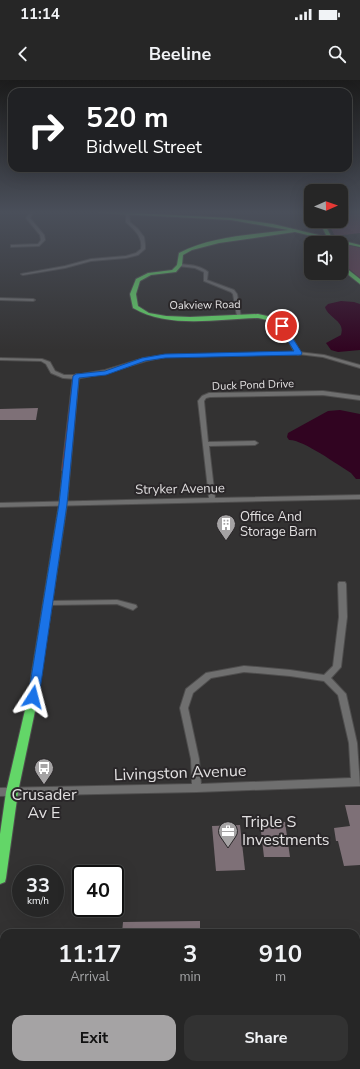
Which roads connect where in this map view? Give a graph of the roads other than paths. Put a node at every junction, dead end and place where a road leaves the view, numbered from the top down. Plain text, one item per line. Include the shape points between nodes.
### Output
1 (118, 258) edge
2 (179, 258) edge
3 (179, 265) junction
4 (348, 272) edge
5 (23, 274) dead end
6 (360, 282) edge
7 (0, 299) edge
8 (33, 300) dead end
9 (239, 316) junction
10 (298, 353) junction
11 (0, 359) edge
12 (360, 367) edge
13 (76, 376) junction
14 (360, 398) edge
15 (255, 443) dead end
16 (206, 444) junction
17 (360, 497) edge
18 (212, 500) junction
19 (63, 504) junction
20 (0, 505) edge
21 (342, 584) dead end
22 (48, 603) junction
23 (133, 607) dead end
24 (326, 678) junction
25 (358, 782) edge
26 (197, 788) junction
27 (0, 792) edge
28 (12, 792) junction
29 (0, 878) edge

1 - 5 street via 91,260
2 - 3 street
3 - 9 street via 202,269 206,272 208,282 233,291
3 - 9 street, Oakview Road via 174,271 150,274 138,280 131,300 134,308 146,315 168,318
4 - 6 street
7 - 8 street
9 - 10 street, Oakview Road via 270,318 282,326
10 - 12 street via 324,356
10 - 13 street via 165,356 106,373
11 - 13 street via 39,359 48,363 54,374
13 - 19 street
14 - 16 street, Duck Pond Drive via 323,393 209,395 201,401
15 - 16 street
16 - 18 street, Duck Pond Drive
17 - 18 street, Stryker Avenue
18 - 19 street, Stryker Avenue
19 - 20 street, Stryker Avenue
19 - 22 street
21 - 24 street via 343,616 337,667
22 - 23 street via 117,602
22 - 28 street via 33,697
24 - 25 street via 342,694 353,743
24 - 26 street via 244,669 209,675 188,691 184,708
25 - 26 street, Livingston Avenue
26 - 28 street, Livingston Avenue
27 - 28 street, Livingston Avenue
28 - 29 street

